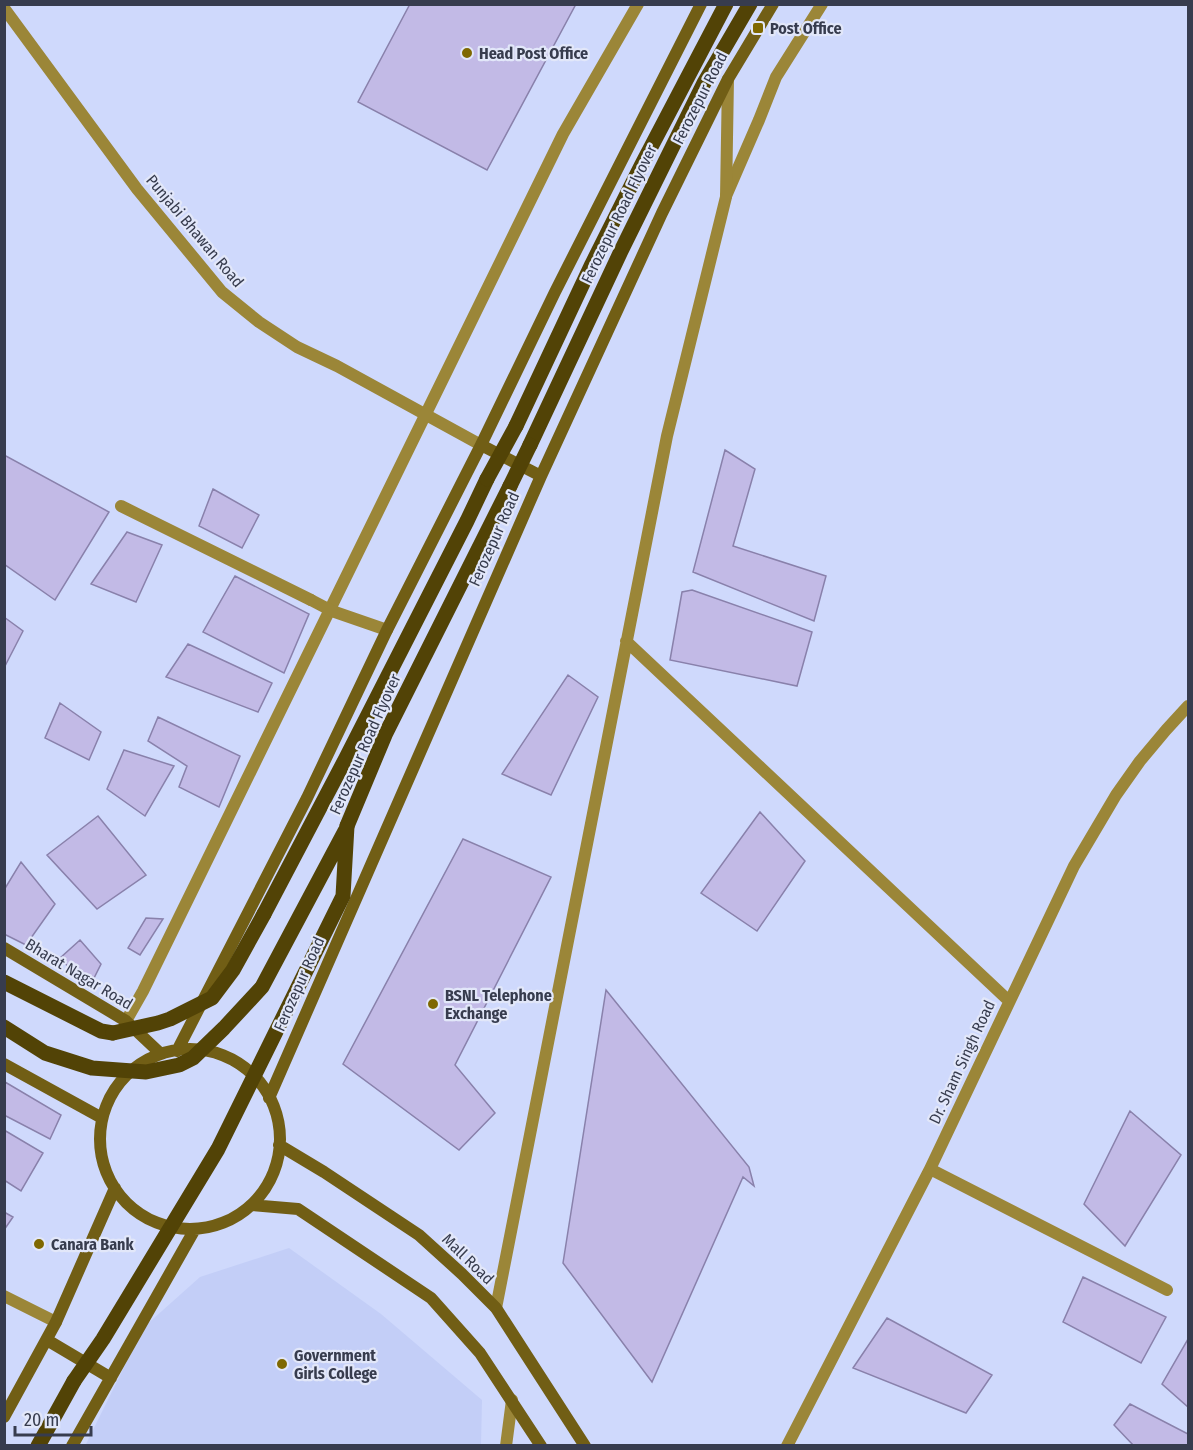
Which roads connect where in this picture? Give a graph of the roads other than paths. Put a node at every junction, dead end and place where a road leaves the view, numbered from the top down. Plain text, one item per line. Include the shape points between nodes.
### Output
1 (638, 4) edge
2 (701, 4) edge
3 (726, 4) edge
4 (750, 4) edge
5 (773, 4) edge
6 (822, 4) edge
7 (4, 8) edge
8 (728, 79) junction
9 (726, 197) junction
10 (426, 414) junction
11 (516, 426) joint
12 (481, 445) junction
13 (531, 445) joint
14 (541, 476) junction
15 (487, 479) joint
16 (510, 486) joint
17 (121, 506) dead end
18 (387, 630) junction
19 (626, 641) junction
20 (1188, 706) edge
21 (347, 826) junction
22 (4, 948) edge
23 (4, 982) edge
24 (1009, 1001) junction
25 (126, 1021) junction
26 (4, 1027) edge
27 (177, 1051) junction
28 (161, 1054) junction
29 (4, 1064) edge
30 (269, 1098) junction
31 (102, 1118) junction
32 (279, 1145) junction
33 (930, 1169) junction
34 (115, 1188) junction
35 (252, 1205) junction
36 (195, 1229) junction
37 (1167, 1290) dead end
38 (4, 1296) edge
39 (496, 1308) junction
40 (56, 1322) junction
41 (47, 1340) junction
42 (111, 1378) junction
43 (512, 1400) junction
44 (4, 1417) edge
45 (38, 1446) edge
46 (72, 1446) edge
47 (507, 1446) edge
48 (541, 1446) edge
49 (585, 1446) edge
50 (786, 1446) edge

1 - 10 street via 563,134
2 - 12 main road
3 - 11 main road, Ferozepur Road Flyover via 612,224
4 - 13 main road, Ferozepur Road Flyover via 704,83
5 - 8 main road, Ferozepur Road
6 - 9 street via 776,77
7 - 10 street, Punjabi Bhawan Road via 137,189 222,292 297,347
8 - 9 street
8 - 14 main road, Ferozepur Road
9 - 19 street via 667,436
10 - 12 street, Punjabi Bhawan Road
10 - 25 street
11 - 15 main road, Ferozepur Road, bridge
12 - 14 main road
12 - 18 main road
13 - 16 main road, Ferozepur Road, bridge
14 - 30 main road, Ferozepur Road
15 - 23 main road, Ferozepur Road Flyover, bridge via 264,914 233,970 212,998 170,1019 113,1033 101,1031
16 - 21 main road, Ferozepur Road Flyover via 385,735
17 - 18 street, bridge via 332,611
18 - 27 main road via 307,798
19 - 24 street
19 - 39 street
20 - 24 street, Dr. Sham Singh Road via 1116,795 1074,866
21 - 26 main road, bridge via 262,987 225,1029 192,1058 146,1072 92,1068 45,1053
21 - 45 main road, Ferozepur Road Flyover, bridge via 343,896 218,1149
22 - 25 main road, Bharat Nagar Road
24 - 33 street, Dr. Sham Singh Road
25 - 28 main road, Bharat Nagar Road
27 - 28 main road
27 - 30 main road via 222,1054 248,1070
28 - 31 main road via 134,1068 114,1090
29 - 31 main road
30 - 32 main road via 279,1121
31 - 34 main road via 99,1148 107,1178
32 - 35 main road via 270,1180
32 - 39 main road, Mall Road via 419,1235
33 - 37 street
33 - 50 street, Dr. Sham Singh Road
34 - 36 main road via 124,1203 149,1221
34 - 40 main road
35 - 36 main road via 232,1219
35 - 43 main road via 298,1209 431,1298 480,1353
36 - 42 main road
38 - 40 street
39 - 49 main road, Mall Road
40 - 41 main road
41 - 42 main road
41 - 44 main road
42 - 46 main road
43 - 47 street
43 - 48 main road

